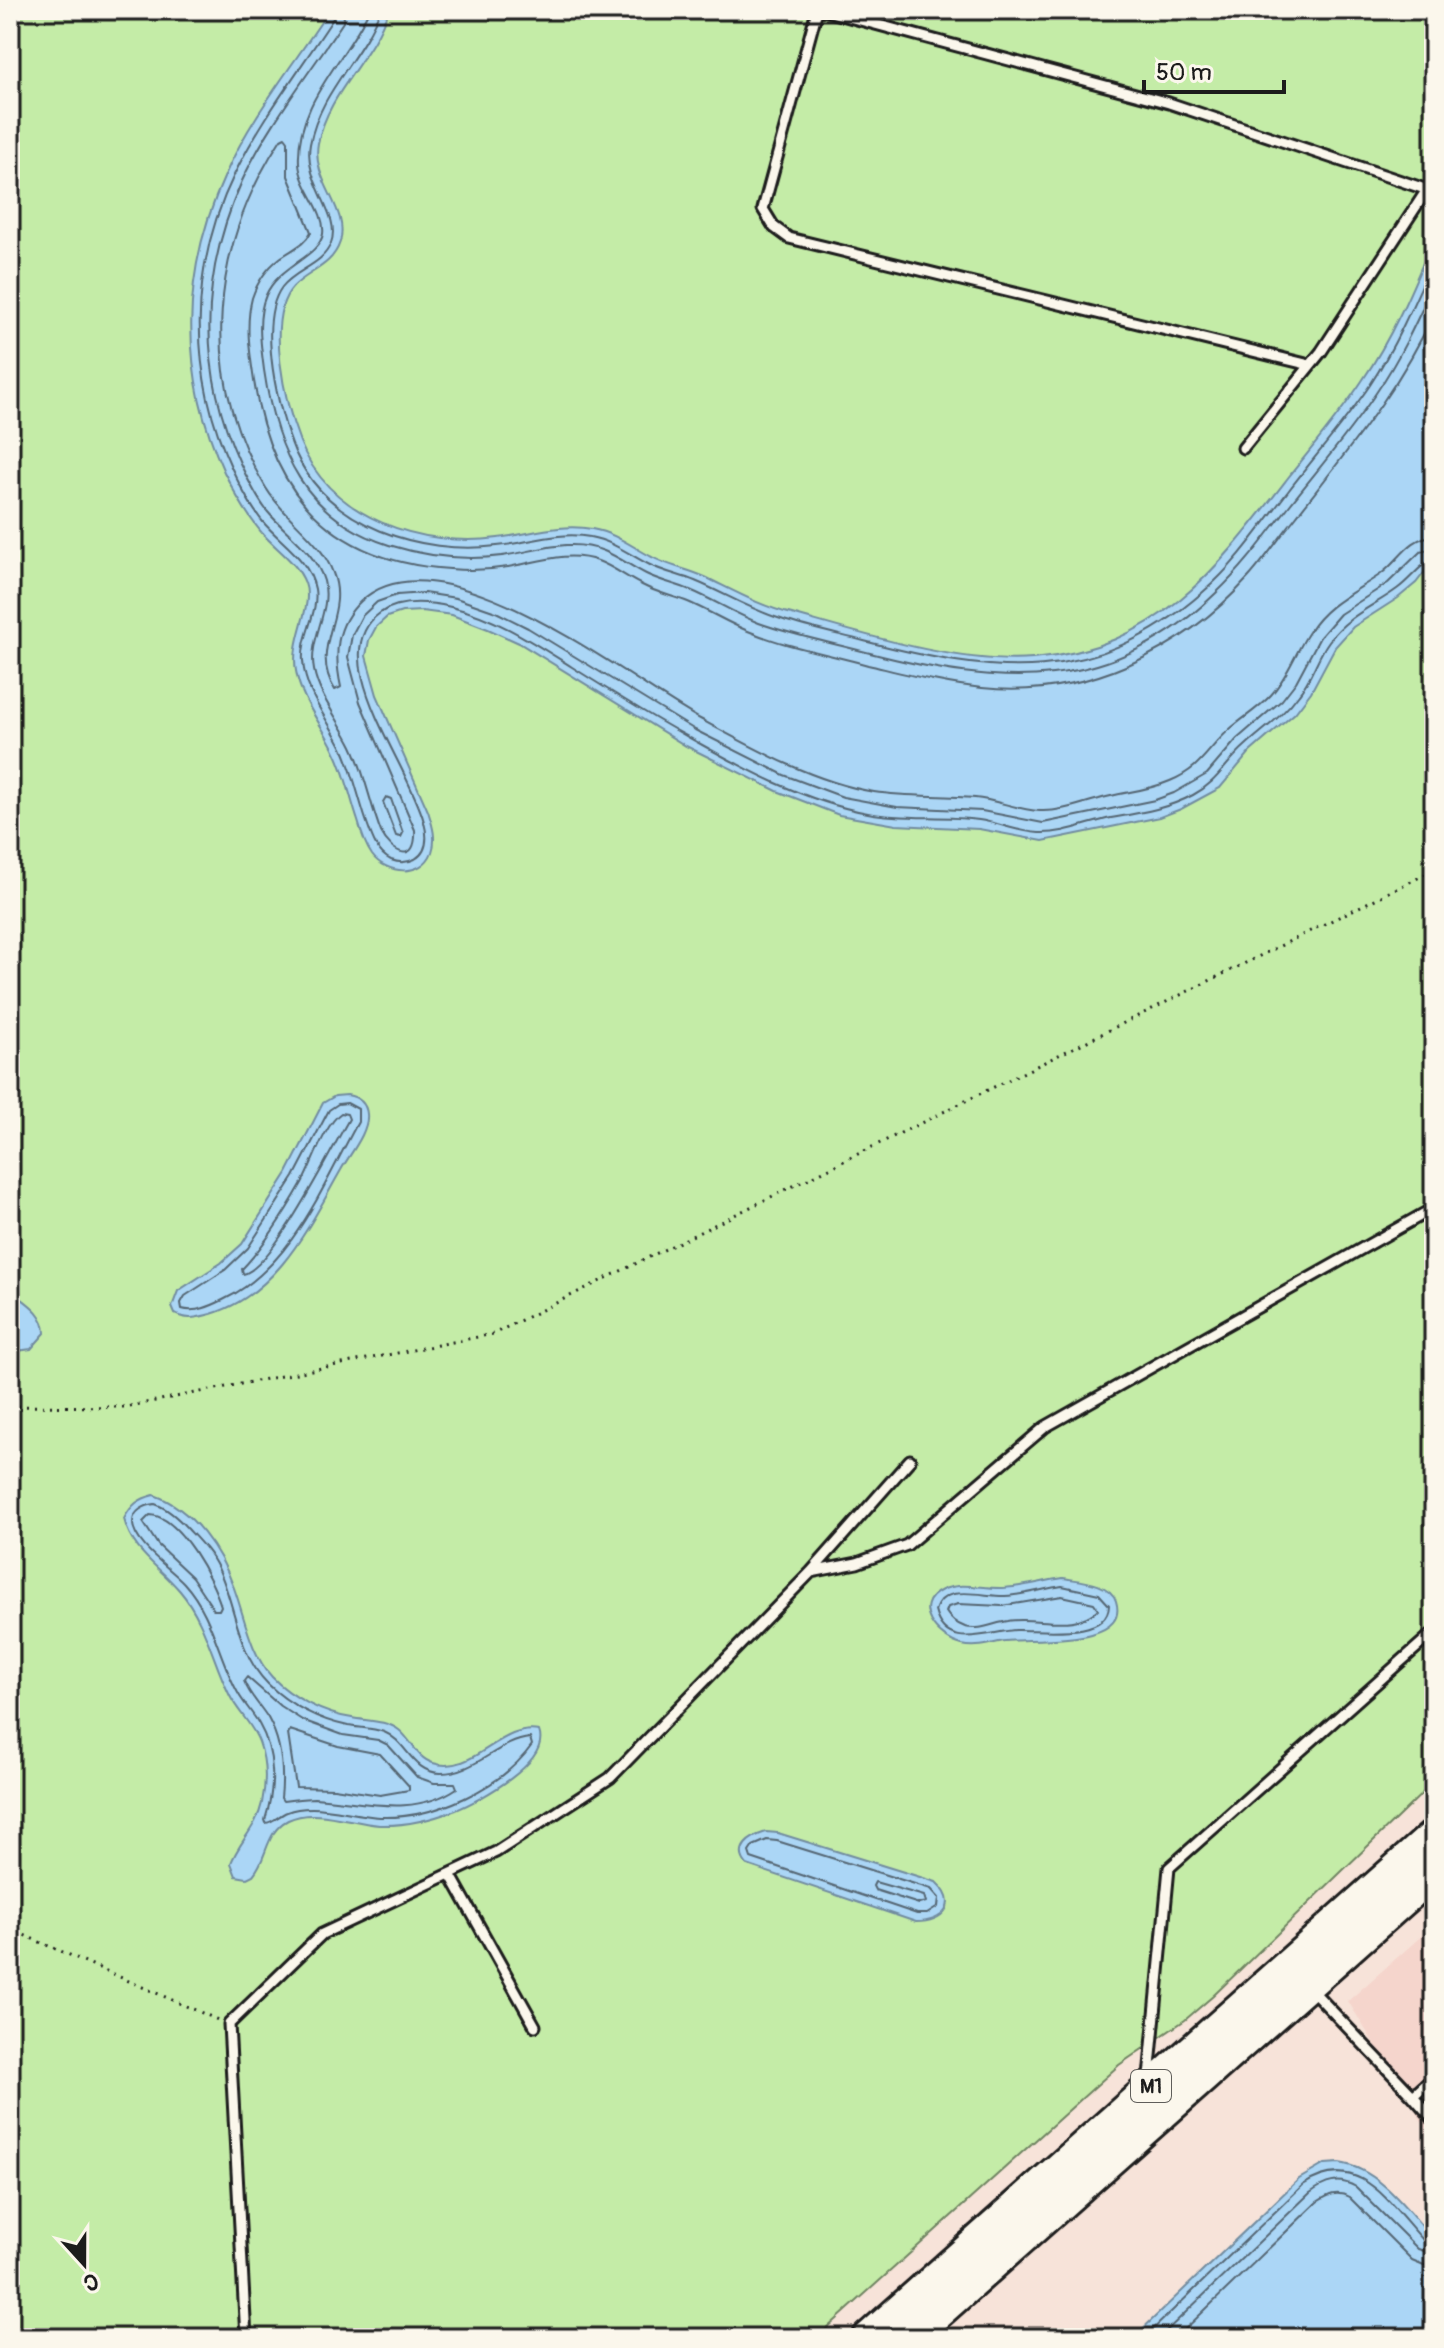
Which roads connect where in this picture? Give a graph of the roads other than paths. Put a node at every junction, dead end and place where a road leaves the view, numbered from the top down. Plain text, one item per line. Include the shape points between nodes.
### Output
1 (820, 10) edge
2 (1434, 179) edge
3 (1428, 190) junction
4 (1310, 365) junction
5 (1243, 448) dead end
6 (1434, 1208) edge
7 (910, 1460) dead end
8 (811, 1572) junction
9 (1434, 1632) edge
10 (1434, 1835) edge
11 (1434, 1873) edge
12 (450, 1874) junction
13 (1307, 1985) junction
14 (535, 2026) dead end
15 (1434, 2077) edge
16 (1148, 2089) junction
17 (1413, 2096) junction
18 (1434, 2120) edge
19 (246, 2338) edge
20 (868, 2338) edge
21 (910, 2338) edge

1 - 3 lane via 1169,103
1 - 4 lane via 763,209 789,238
2 - 3 lane
3 - 4 lane
4 - 5 lane
6 - 8 lane via 1045,1427 907,1545
7 - 8 lane
8 - 12 lane via 610,1778 496,1852
9 - 16 lane via 1169,1868
10 - 16 highway, М1
11 - 13 highway, М1
12 - 14 lane
12 - 19 lane via 322,1934 229,2024
13 - 17 lane
13 - 21 highway, М1
15 - 17 lane
16 - 20 highway, М1
17 - 18 lane

